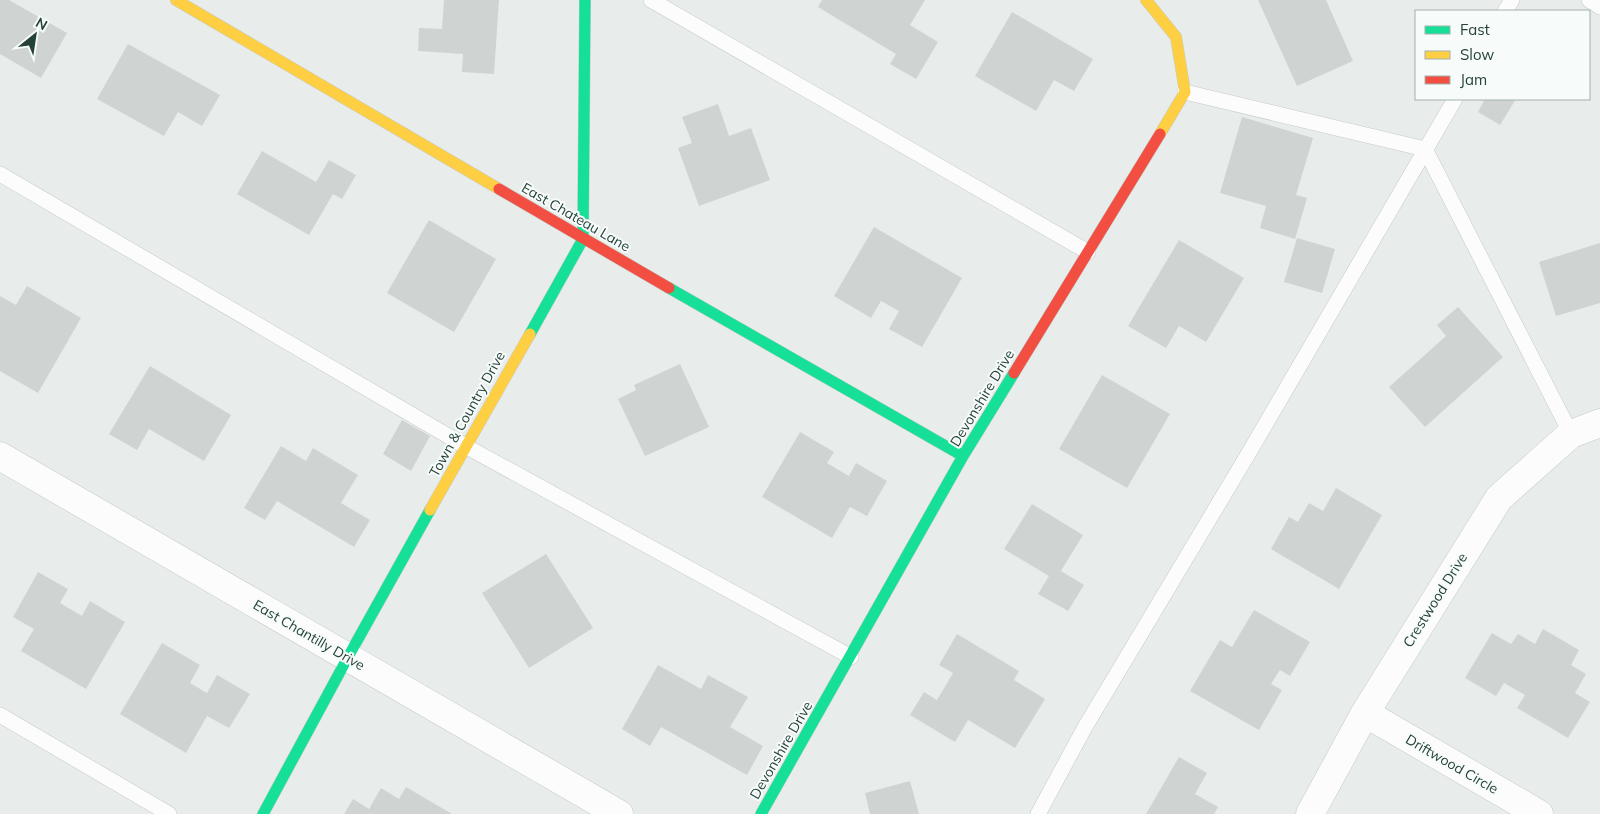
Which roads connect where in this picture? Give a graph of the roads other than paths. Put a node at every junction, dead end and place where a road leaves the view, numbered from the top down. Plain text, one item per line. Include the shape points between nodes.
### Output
1 (176, 0) edge
2 (585, 0) edge
3 (651, 0) edge
4 (1146, 0) edge
5 (1589, 0) edge
6 (1600, 7) edge
7 (1185, 92) junction
8 (1453, 100) edge
9 (1425, 150) junction
10 (0, 174) edge
11 (583, 239) junction
12 (1088, 252) junction
13 (1600, 423) edge
14 (1571, 434) junction
15 (466, 447) junction
16 (0, 456) edge
17 (963, 456) junction
18 (348, 657) junction
19 (851, 657) junction
20 (1365, 713) junction
21 (0, 715) edge
22 (169, 814) edge
23 (263, 814) edge
24 (619, 814) edge
25 (762, 814) edge
26 (1038, 814) edge
27 (1310, 814) edge
28 (1539, 814) edge

1 - 11 street, East Chateau Lane
2 - 11 street, Town & Country Drive
3 - 12 lane
4 - 7 street via 1176,37
5 - 6 lane
7 - 9 lane
7 - 12 street, Devonshire Drive
8 - 9 lane
9 - 14 lane
9 - 26 lane via 1085,727
10 - 15 lane
11 - 15 street, Town & Country Drive
11 - 17 street, East Chateau Lane
12 - 17 street, Devonshire Drive
13 - 14 street, Crestwood Drive
14 - 20 street, Crestwood Drive via 1499,498
15 - 18 street, Town & Country Drive
15 - 19 lane
16 - 18 street, East Chantilly Drive
17 - 19 street, Devonshire Drive
18 - 23 street, Town & Country Drive
18 - 24 street, East Chantilly Drive
19 - 25 street, Devonshire Drive
20 - 27 street, Crestwood Drive
20 - 28 street, Driftwood Circle
21 - 22 lane

